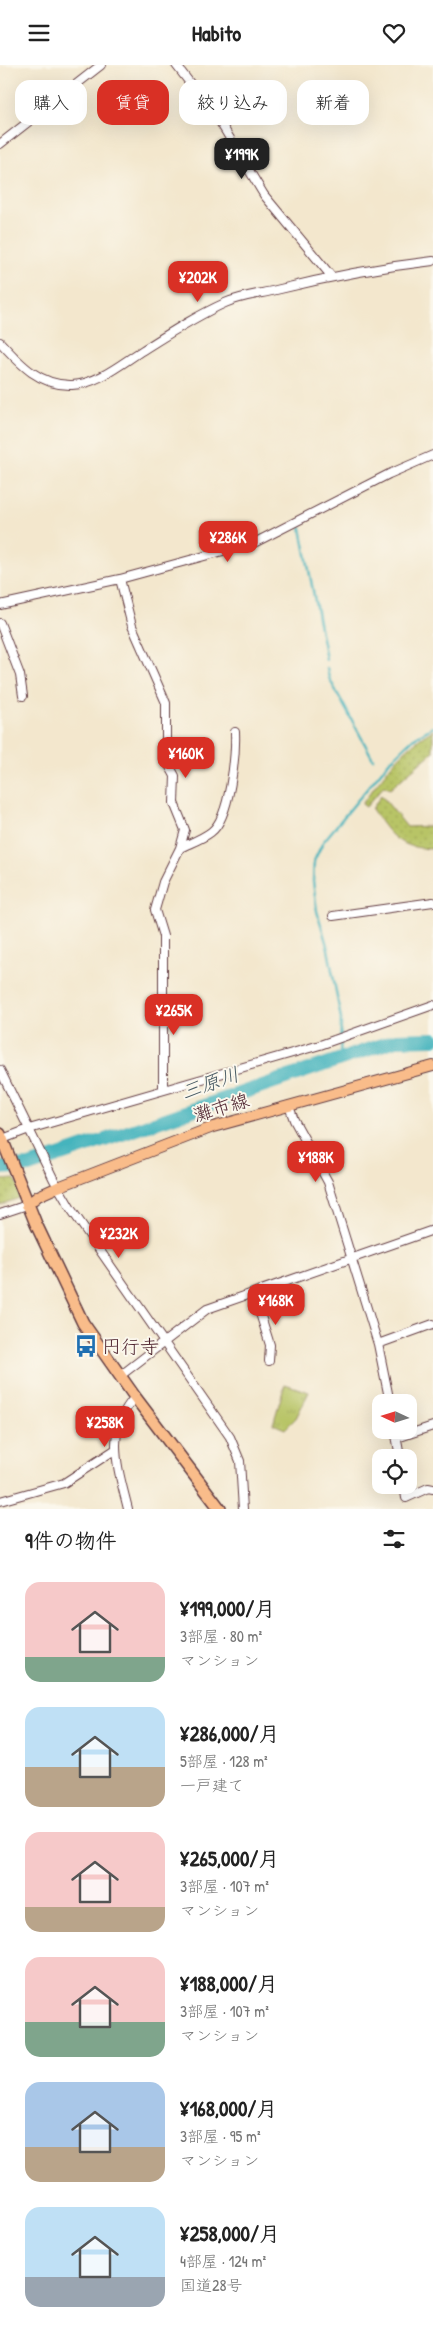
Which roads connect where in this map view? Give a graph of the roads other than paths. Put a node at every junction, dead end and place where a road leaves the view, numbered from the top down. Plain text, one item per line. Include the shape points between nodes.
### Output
1 (101, 65) edge
2 (176, 65) edge
3 (0, 144) edge
4 (433, 261) edge
5 (332, 277) junction
6 (0, 342) edge
7 (433, 455) edge
8 (120, 579) junction
9 (0, 605) edge
10 (0, 623) edge
11 (23, 696) dead end
12 (235, 732) dead end
13 (180, 848) junction
14 (433, 902) edge
15 (333, 916) dead end
16 (433, 1005) edge
17 (433, 1066) edge
18 (0, 1070) edge
19 (163, 1090) junction
20 (289, 1106) junction
21 (30, 1132) junction
22 (2, 1140) edge
23 (56, 1184) junction
24 (28, 1205) junction
25 (0, 1214) edge
26 (433, 1230) edge
27 (352, 1259) junction
28 (254, 1294) junction
29 (433, 1324) edge
30 (163, 1342) junction
31 (378, 1343) junction
32 (269, 1361) dead end
33 (120, 1376) junction
34 (388, 1394) edge
35 (135, 1397) junction
36 (433, 1426) edge
37 (418, 1429) edge
38 (116, 1449) junction
39 (433, 1489) edge
40 (405, 1494) edge
41 (416, 1494) edge
42 (417, 1494) edge
43 (0, 1501) edge
44 (128, 1509) edge
45 (220, 1509) edge
46 (243, 1509) edge

1 - 3 street
2 - 5 street via 220,122 264,195
4 - 5 street
5 - 6 street via 228,302 85,383 54,384 40,378
7 - 8 street via 256,542
8 - 9 street
8 - 13 street via 132,626 166,703 166,752 174,776 174,803 185,829
10 - 11 street via 20,675
12 - 13 street via 236,746 227,805 213,831
13 - 19 street via 162,882 155,910 163,936
14 - 15 street
16 - 19 street via 349,1035
17 - 20 main road, 灘市線
18 - 21 street
19 - 21 street
20 - 23 main road, 灘市線 via 192,1134
20 - 27 street via 328,1182
21 - 22 street
21 - 23 street
22 - 24 highway
23 - 24 main road, 灘市線
23 - 30 street
24 - 25 street
24 - 33 highway via 76,1310
26 - 27 street
27 - 28 street
27 - 31 street
28 - 30 street via 207,1309
28 - 32 street via 270,1345
29 - 31 street
30 - 33 street
30 - 46 street via 230,1437 240,1461
31 - 34 street
33 - 35 highway
35 - 38 street via 124,1409 117,1428
35 - 45 highway
36 - 37 street
38 - 43 street via 64,1483
38 - 44 street
39 - 42 street
40 - 41 street via 406,1498

